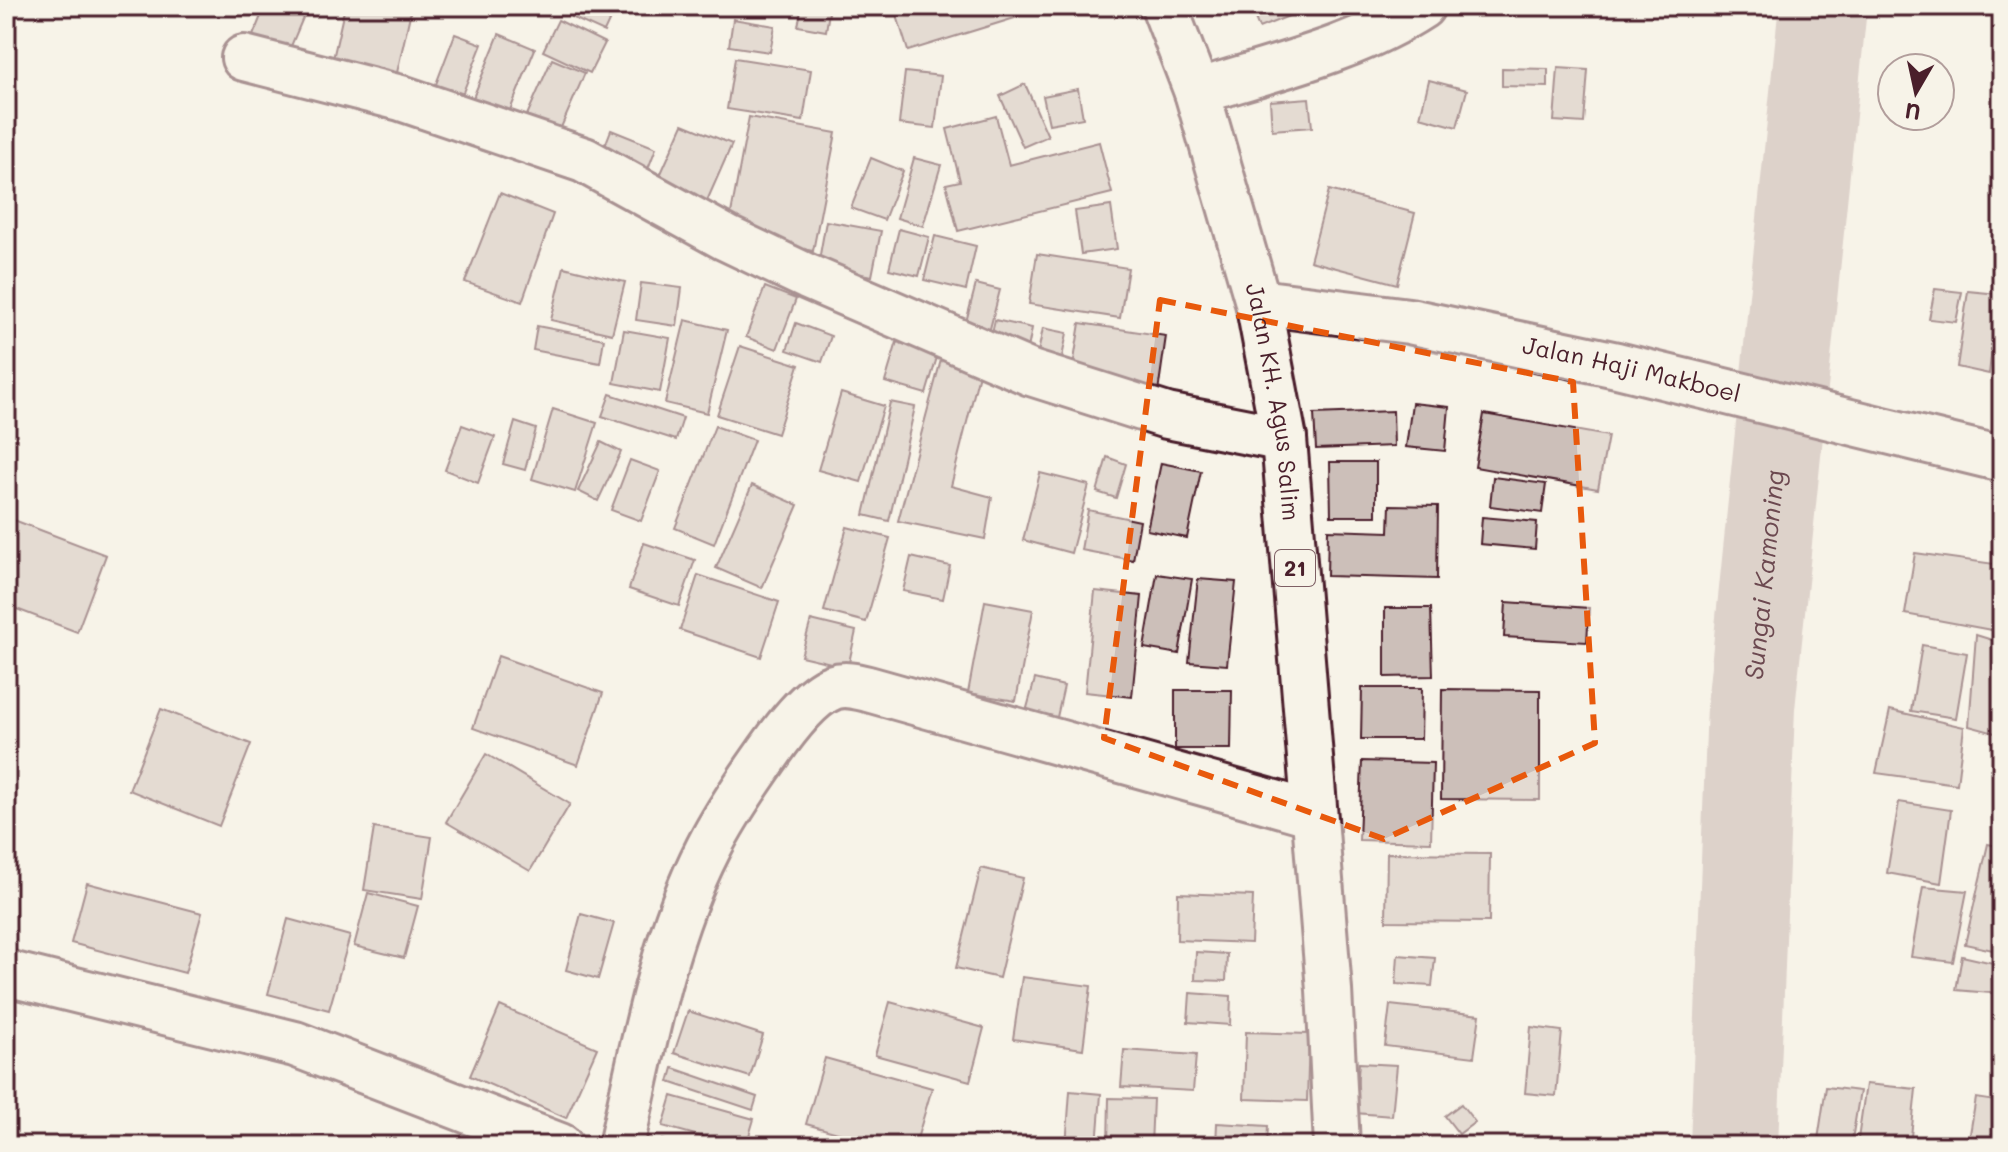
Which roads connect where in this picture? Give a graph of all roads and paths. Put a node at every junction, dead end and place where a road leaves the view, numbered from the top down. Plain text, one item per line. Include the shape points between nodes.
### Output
1 (1164, 6) edge
2 (1422, 6) edge
3 (244, 58) dead end
4 (1197, 92) junction
5 (1258, 302) junction
6 (1284, 439) junction
7 (2002, 459) edge
8 (1314, 814) junction
9 (6, 973) edge
10 (560, 1146) edge
11 (621, 1146) edge
12 (1337, 1146) edge

1 - 4 main road, Jalan KH. Agus Salim / 21
2 - 4 main road via 1333,49
3 - 6 main road via 401,98 584,160 726,238 1031,373 1167,416
4 - 5 main road, Jalan KH. Agus Salim / 21
5 - 6 main road, Jalan KH. Agus Salim / 21
5 - 7 main road, Jalan Haji Makboel via 1409,321 1617,365
6 - 8 main road, Jalan KH. Agus Salim / 21
8 - 11 main road via 868,689 834,687 784,731 706,851 680,914
8 - 12 main road, Jalan KH. Agus Salim / 21
9 - 10 main road via 295,1044

